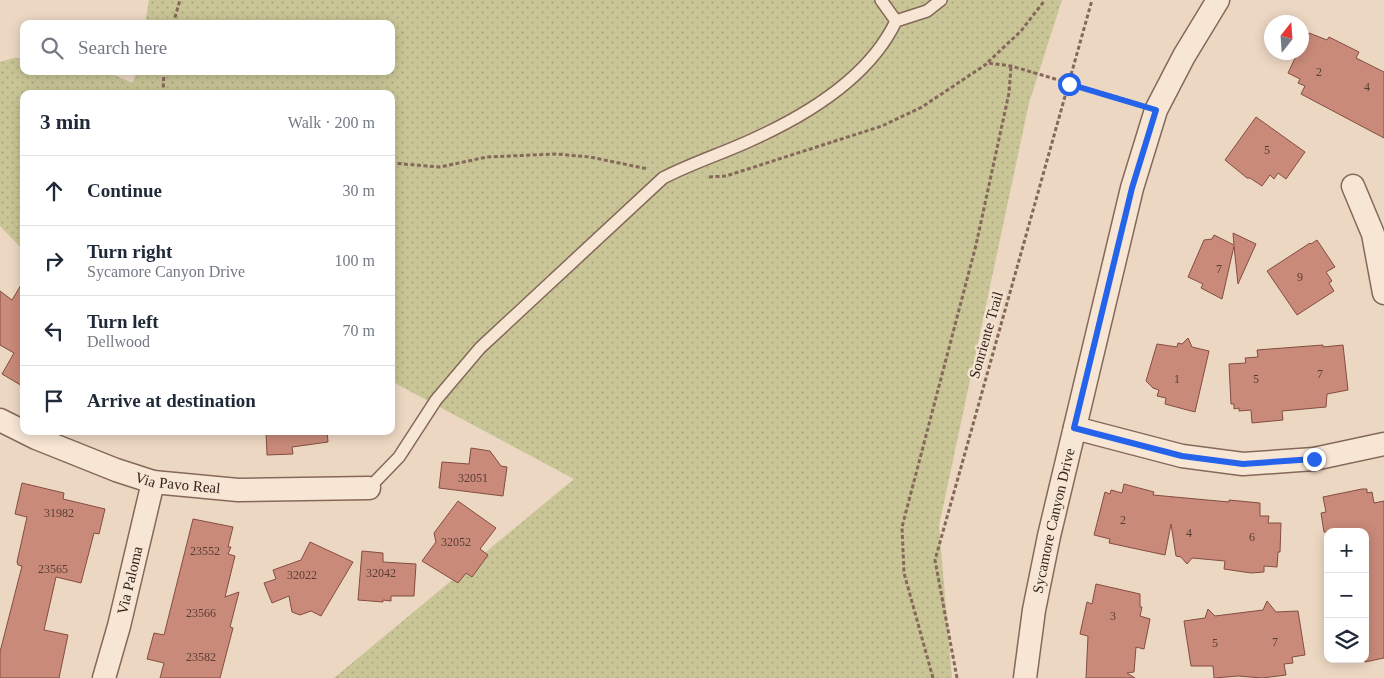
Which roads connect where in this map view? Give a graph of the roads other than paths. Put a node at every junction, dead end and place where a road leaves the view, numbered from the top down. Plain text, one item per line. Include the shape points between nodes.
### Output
1 (882, 0) edge
2 (941, 0) edge
3 (1218, 0) edge
4 (896, 22) junction
5 (1353, 186) dead end
6 (1384, 293) edge
7 (0, 420) edge
8 (1074, 428) junction
9 (20, 430) edge
10 (31, 435) edge
11 (1384, 444) edge
12 (153, 482) junction
13 (369, 488) joint
14 (104, 678) edge
15 (1025, 678) edge

1 - 4 lane
2 - 4 lane via 927,11
3 - 8 street, Sycamore Canyon Drive via 1156,110 1132,188
4 - 13 lane via 875,56 847,84 759,137 692,163 664,178 480,348 436,400 399,457
5 - 6 street via 1373,234
7 - 9 street, Via Pavo Real
8 - 11 street via 1182,456 1243,464 1314,459
8 - 15 street, Sycamore Canyon Drive via 1034,610
10 - 12 street, Via Pavo Real
12 - 13 street, Via Pavo Real via 238,490
12 - 14 street, Via Paloma

